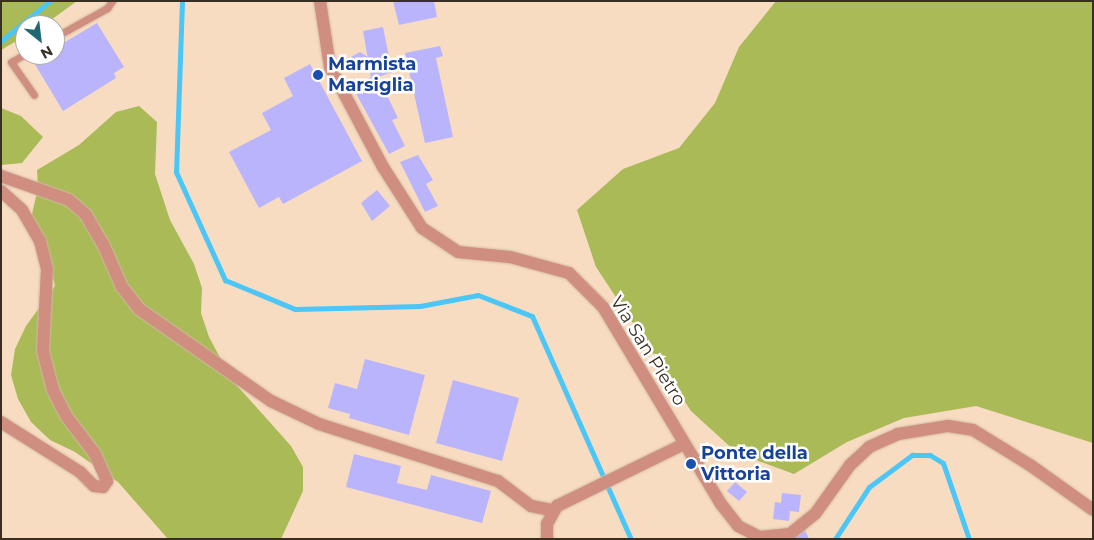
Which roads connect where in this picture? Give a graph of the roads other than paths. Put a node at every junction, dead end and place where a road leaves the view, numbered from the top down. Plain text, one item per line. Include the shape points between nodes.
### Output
1 (112, 1) edge
2 (320, 1) edge
3 (65, 31) edge
4 (15, 60) edge
5 (34, 95) dead end
6 (1, 176) edge
7 (1, 191) edge
8 (1, 422) edge
9 (684, 444) junction
10 (552, 510) junction
11 (1093, 510) edge
12 (547, 539) edge

1 - 3 lane via 107,8
2 - 9 street, Via San Pietro via 330,67 383,167 422,228 458,252 510,257 569,273 604,307
4 - 5 lane via 11,62
6 - 10 street via 69,200 86,215 122,288 139,309 271,401 318,424 498,481 531,506
7 - 8 street via 22,210 40,241 47,269 43,351 53,390 67,417 94,454 107,481 103,487 94,486 80,472
9 - 10 street
9 - 11 street, Via San Pietro via 730,518 760,537 781,537 803,525 815,514 850,465 869,447 898,434 948,426 973,430
10 - 12 street

